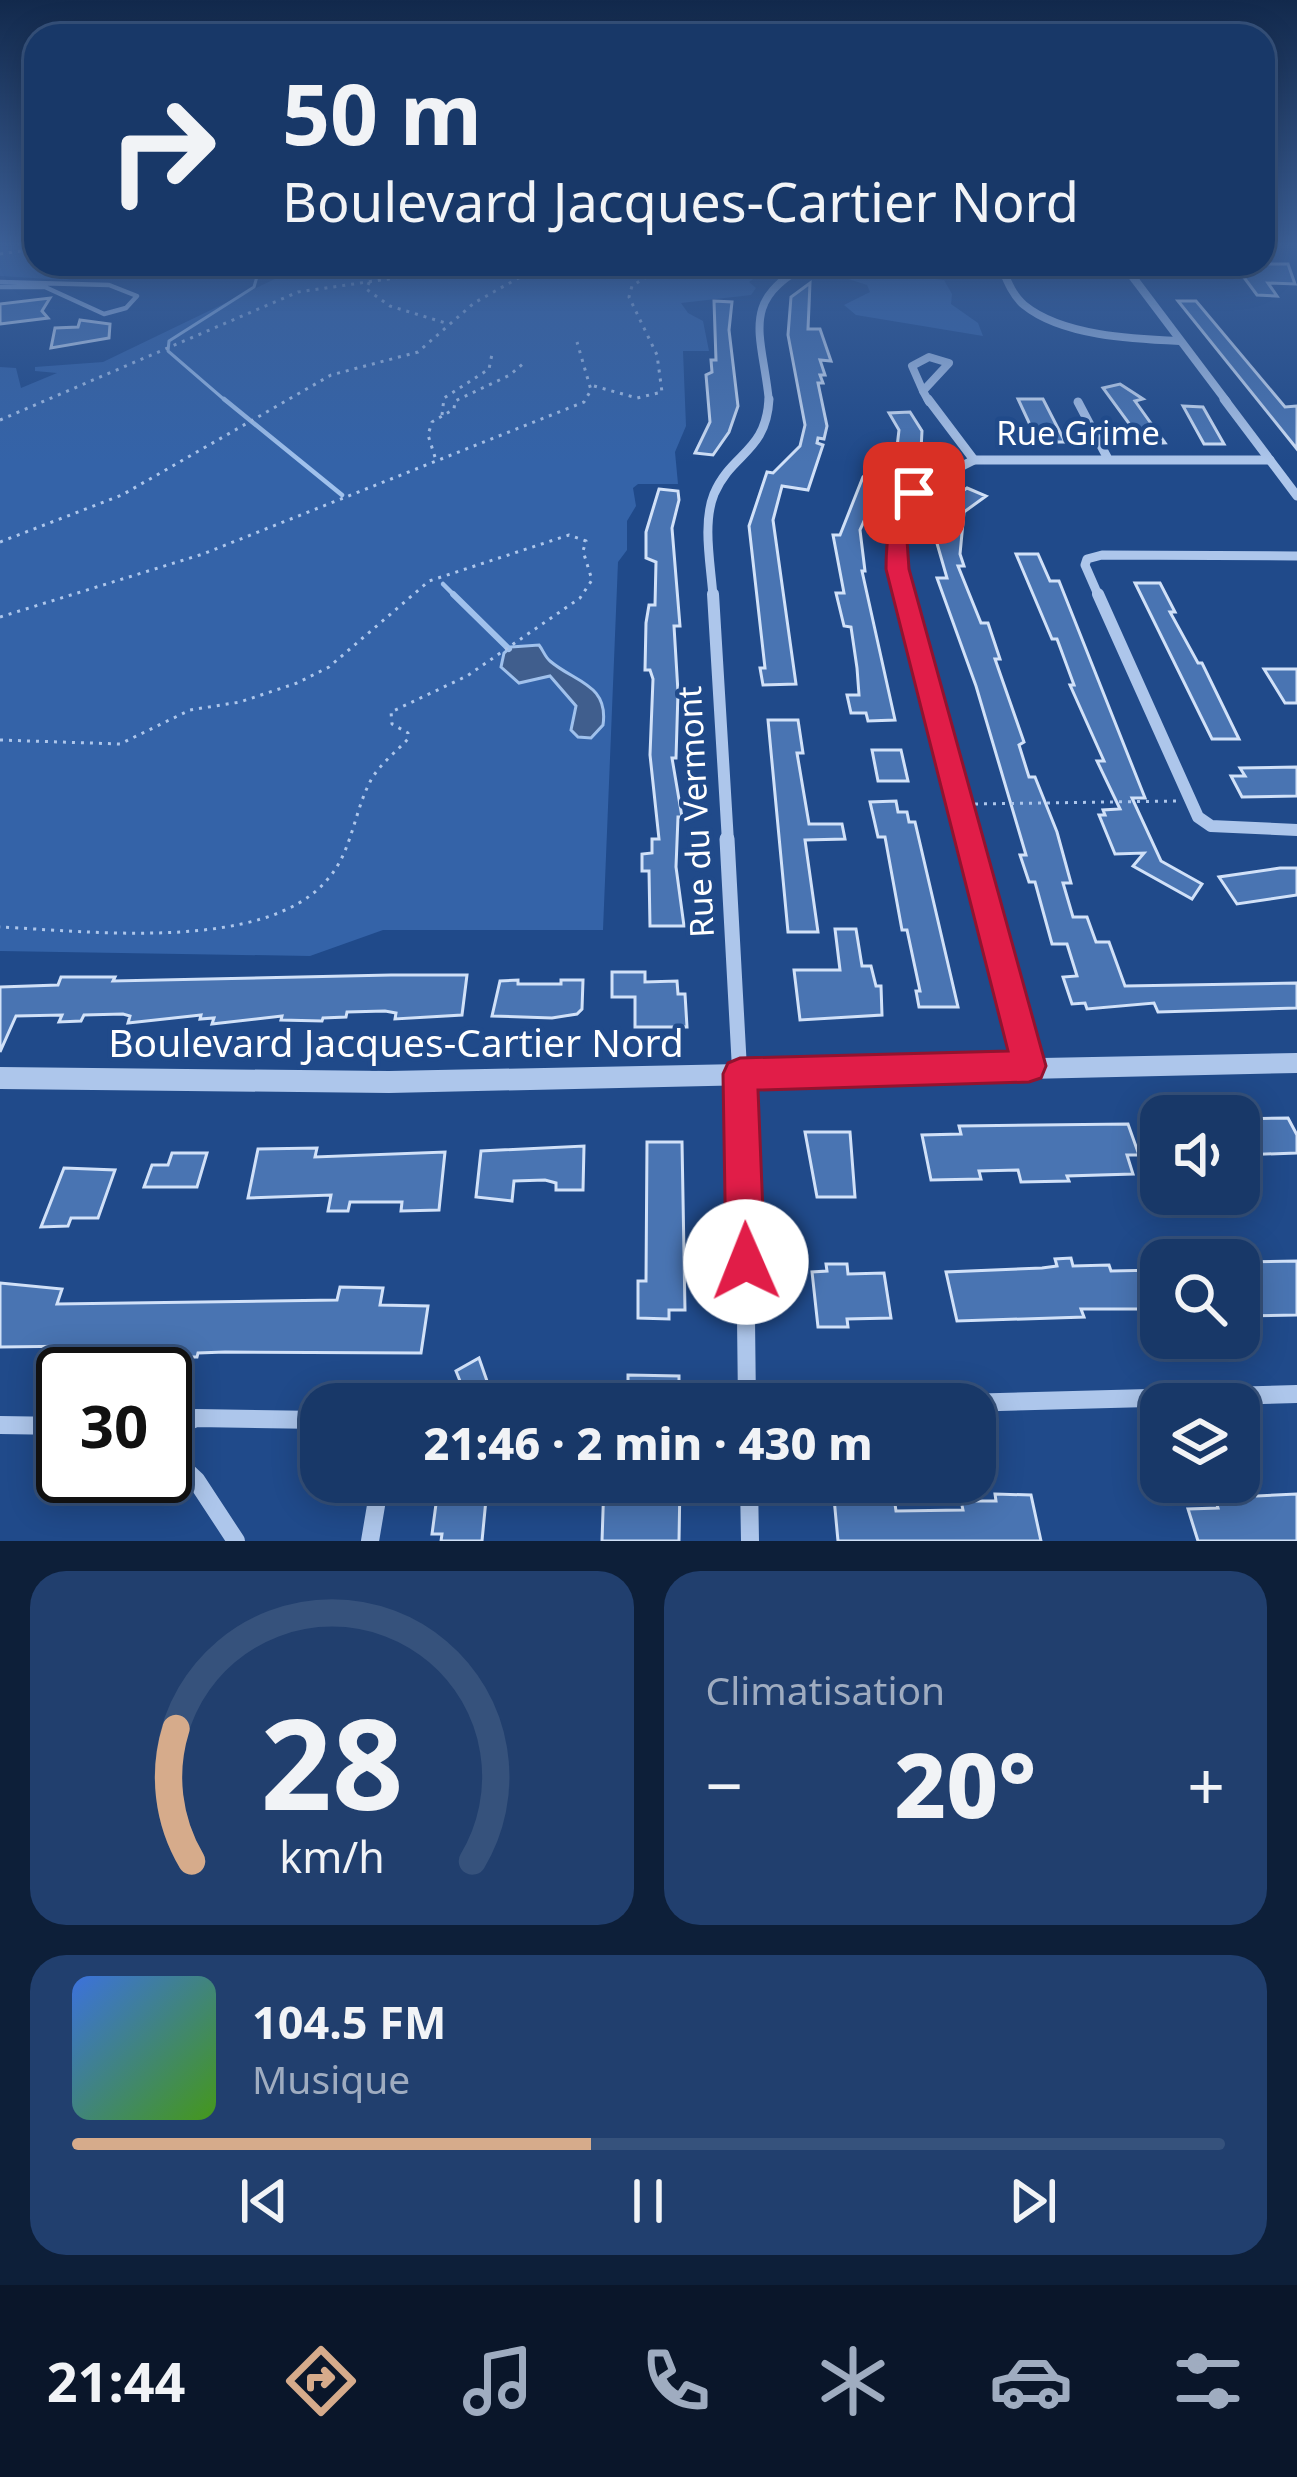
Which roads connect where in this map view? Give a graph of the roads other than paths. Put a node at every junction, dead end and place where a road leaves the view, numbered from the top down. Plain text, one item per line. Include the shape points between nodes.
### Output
1 (759, 319) edge
2 (1058, 319) edge
3 (1164, 319) edge
4 (1180, 341) junction
5 (921, 393) junction
6 (1078, 402) dead end
7 (1107, 457) junction
8 (974, 460) junction
9 (1270, 460) junction
10 (1297, 496) edge
11 (1297, 556) edge
12 (1297, 830) edge
13 (1297, 1063) edge
14 (1029, 1066) junction
15 (740, 1074) junction
16 (0, 1078) edge
17 (747, 1383) edge
18 (1297, 1394) edge
19 (996, 1402) edge
20 (192, 1420) edge
21 (300, 1420) edge
22 (0, 1424) edge
23 (36, 1425) edge
24 (192, 1476) edge
25 (376, 1503) edge
26 (749, 1503) edge
27 (236, 1541) edge
28 (370, 1541) edge
29 (750, 1541) edge

1 - 15 street, Rue du Vermont via 765,431 727,472 708,511
2 - 4 street
3 - 4 street
4 - 9 street
5 - 5 street via 916,361 949,363
5 - 8 street
6 - 7 street
7 - 8 street, Rue Grime
7 - 9 street, Rue Grime
8 - 14 street, Rue Grime via 914,493 896,540 898,569
9 - 10 street
11 - 12 street via 1087,559 1198,818 1211,826
13 - 14 street, Boulevard Jacques-Cartier Nord
14 - 15 street, Boulevard Jacques-Cartier Nord
15 - 16 street, Boulevard Jacques-Cartier Nord via 389,1082
15 - 17 street, Rue du Vermont
18 - 19 street
20 - 21 street
22 - 23 street
24 - 27 street
25 - 28 street
26 - 29 street

